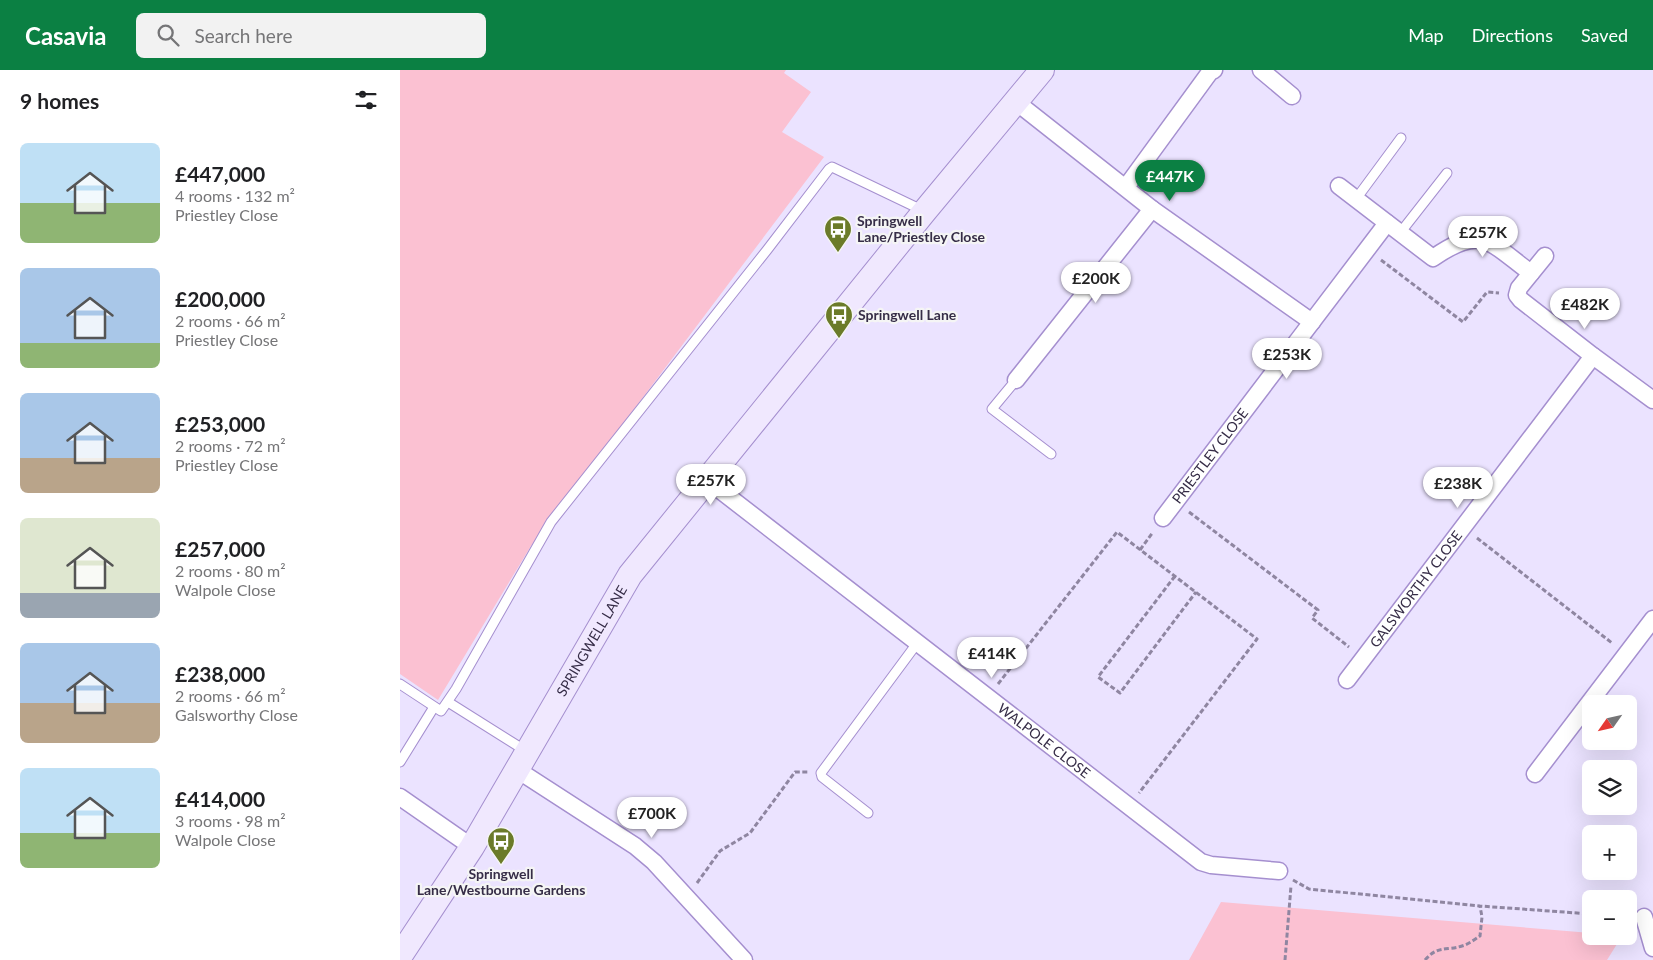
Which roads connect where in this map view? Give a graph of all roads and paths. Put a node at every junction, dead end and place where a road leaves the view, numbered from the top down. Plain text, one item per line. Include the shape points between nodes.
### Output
1 (1042, 70) edge
2 (1214, 70) edge
3 (1261, 70) edge
4 (1292, 96) dead end
5 (1015, 101) junction
6 (1401, 138) dead end
7 (1448, 173) dead end
8 (1339, 186) dead end
9 (1126, 187) junction
10 (1356, 199) junction
11 (1152, 209) junction
12 (924, 212) junction
13 (1387, 223) junction
14 (1400, 234) junction
15 (1367, 250) junction
16 (1545, 256) dead end
17 (1531, 274) junction
18 (1517, 295) junction
19 (1312, 322) junction
20 (1593, 356) junction
21 (1016, 380) joint
22 (1653, 400) edge
23 (1051, 454) dead end
24 (707, 480) junction
25 (1176, 502) junction
26 (1163, 518) dead end
27 (1463, 527) junction
28 (1175, 576) junction
29 (1196, 592) junction
30 (1653, 619) edge
31 (918, 642) junction
32 (1626, 654) junction
33 (1364, 658) junction
34 (1347, 680) dead end
35 (400, 684) edge
36 (988, 696) junction
37 (448, 702) junction
38 (434, 707) junction
39 (521, 760) junction
40 (400, 762) edge
41 (822, 773) junction
42 (1535, 774) dead end
43 (400, 798) edge
44 (1129, 806) junction
45 (868, 814) dead end
46 (472, 847) junction
47 (1279, 872) dead end
48 (686, 897) junction
49 (1480, 906) junction
50 (1582, 913) edge
51 (1644, 917) dead end
52 (1653, 948) edge
53 (400, 956) edge
54 (744, 960) edge
55 (1285, 960) edge
56 (1425, 960) edge

1 - 5 street, SPRINGWELL LANE
2 - 9 street
3 - 4 street
5 - 9 street
5 - 12 street, SPRINGWELL LANE
6 - 10 lane
7 - 14 lane
8 - 10 street
9 - 11 street
10 - 13 street
11 - 19 street
11 - 21 street
12 - 24 street, SPRINGWELL LANE
12 - 37 lane via 832,167 828,169 551,522
13 - 14 street
13 - 15 street, PRIESTLEY CLOSE
14 - 17 street via 1432,258 1451,246 1481,239
15 - 18 path via 1462,322 1487,292
15 - 19 street, PRIESTLEY CLOSE
16 - 17 street
17 - 18 street
18 - 20 street
19 - 25 street, PRIESTLEY CLOSE
20 - 22 street
20 - 27 street, GALSWORTHY CLOSE
21 - 23 lane via 992,409
24 - 31 street, WALPOLE CLOSE
24 - 39 street, SPRINGWELL LANE via 630,576
25 - 26 street, PRIESTLEY CLOSE
25 - 33 path via 1318,610 1312,618
27 - 32 path
27 - 33 street, GALSWORTHY CLOSE
28 - 29 path
28 - 29 path via 1098,676 1120,693
28 - 36 path via 1117,532
29 - 44 path via 1258,639
30 - 32 street
31 - 36 street, WALPOLE CLOSE
31 - 41 lane
32 - 42 street
33 - 34 street, GALSWORTHY CLOSE
35 - 38 lane
36 - 44 street, WALPOLE CLOSE
37 - 38 lane via 441,711
37 - 39 lane
38 - 40 lane
39 - 46 street, SPRINGWELL LANE
39 - 48 street via 635,846
41 - 45 lane via 822,777
41 - 48 path via 795,772 750,833 720,851
43 - 46 street
44 - 47 street, WALPOLE CLOSE via 1201,862
46 - 53 street, SPRINGWELL LANE
48 - 54 street
49 - 50 path
49 - 55 path via 1309,889 1291,879
49 - 56 path via 1480,936 1462,946 1432,952
51 - 52 street

